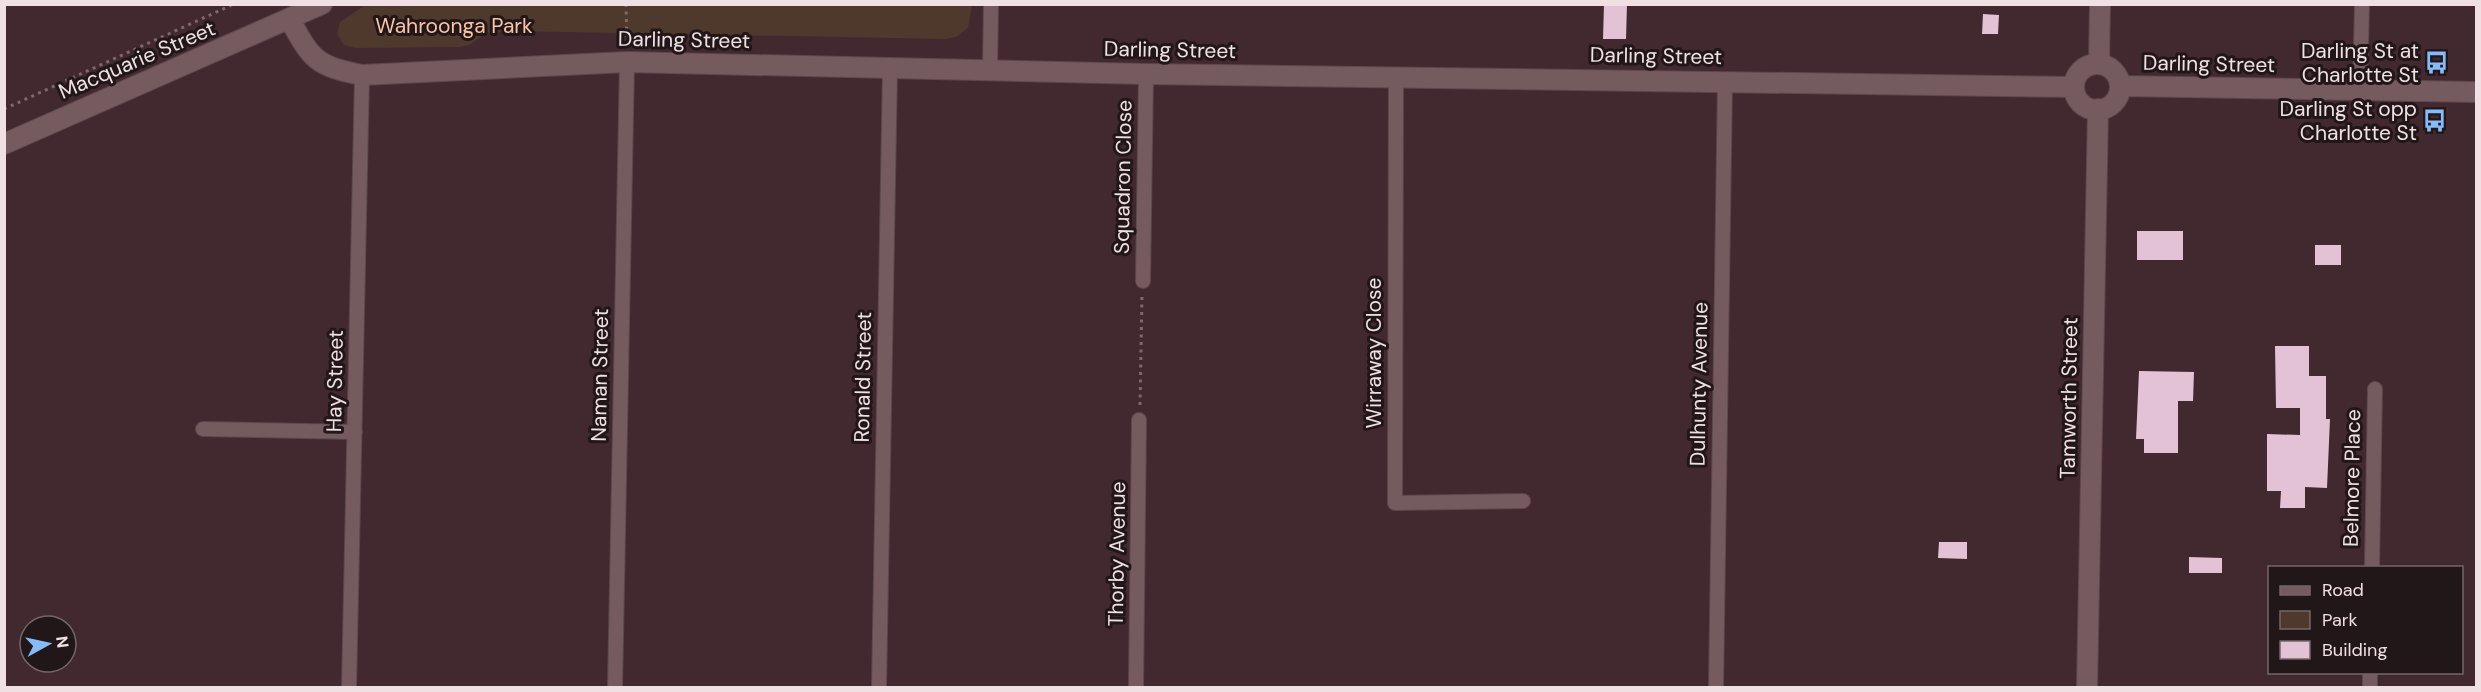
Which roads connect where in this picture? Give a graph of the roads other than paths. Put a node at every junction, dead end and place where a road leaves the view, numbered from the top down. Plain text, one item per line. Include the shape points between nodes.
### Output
1 (322, 4) edge
2 (991, 4) edge
3 (2100, 4) edge
4 (2362, 4) edge
5 (290, 20) junction
6 (627, 63) junction
7 (2099, 64) junction
8 (890, 67) junction
9 (990, 70) junction
10 (1146, 74) junction
11 (362, 75) junction
12 (1396, 76) junction
13 (1725, 81) junction
14 (2120, 86) junction
15 (2074, 87) junction
16 (2360, 90) junction
17 (2476, 92) edge
18 (2097, 109) junction
19 (4, 144) edge
20 (1143, 281) road end
21 (2375, 389) dead end
22 (1139, 420) road end
23 (202, 429) dead end
24 (355, 432) junction
25 (1523, 501) dead end
26 (2372, 566) edge
27 (349, 687) edge
28 (615, 687) edge
29 (879, 687) edge
30 (1136, 687) edge
31 (1716, 687) edge
32 (2088, 687) edge

1 - 5 street, Macquarie Street
2 - 9 street
3 - 7 street
4 - 16 street
5 - 11 street, Darling Street via 316,61
5 - 19 street, Macquarie Street
6 - 8 street, Darling Street
6 - 11 street, Darling Street
6 - 28 street, Naman Street
7 - 14 street via 2111,69
7 - 15 street via 2079,73
8 - 9 street, Darling Street
8 - 29 street, Ronald Street
9 - 10 street, Darling Street
10 - 12 street, Darling Street
10 - 20 street, Squadron Close
11 - 24 street, Hay Street
12 - 13 street, Darling Street
12 - 25 street, Wirraway Close via 1395,503
13 - 15 street, Darling Street
13 - 31 street, Dulhunty Avenue
14 - 16 street, Darling Street
14 - 18 street via 2111,105
15 - 18 street via 2084,105
16 - 17 street, Darling Street
18 - 32 street, Tamworth Street
21 - 26 street, Belmore Place
22 - 30 street, Thorby Avenue
23 - 24 street
24 - 27 street, Hay Street

